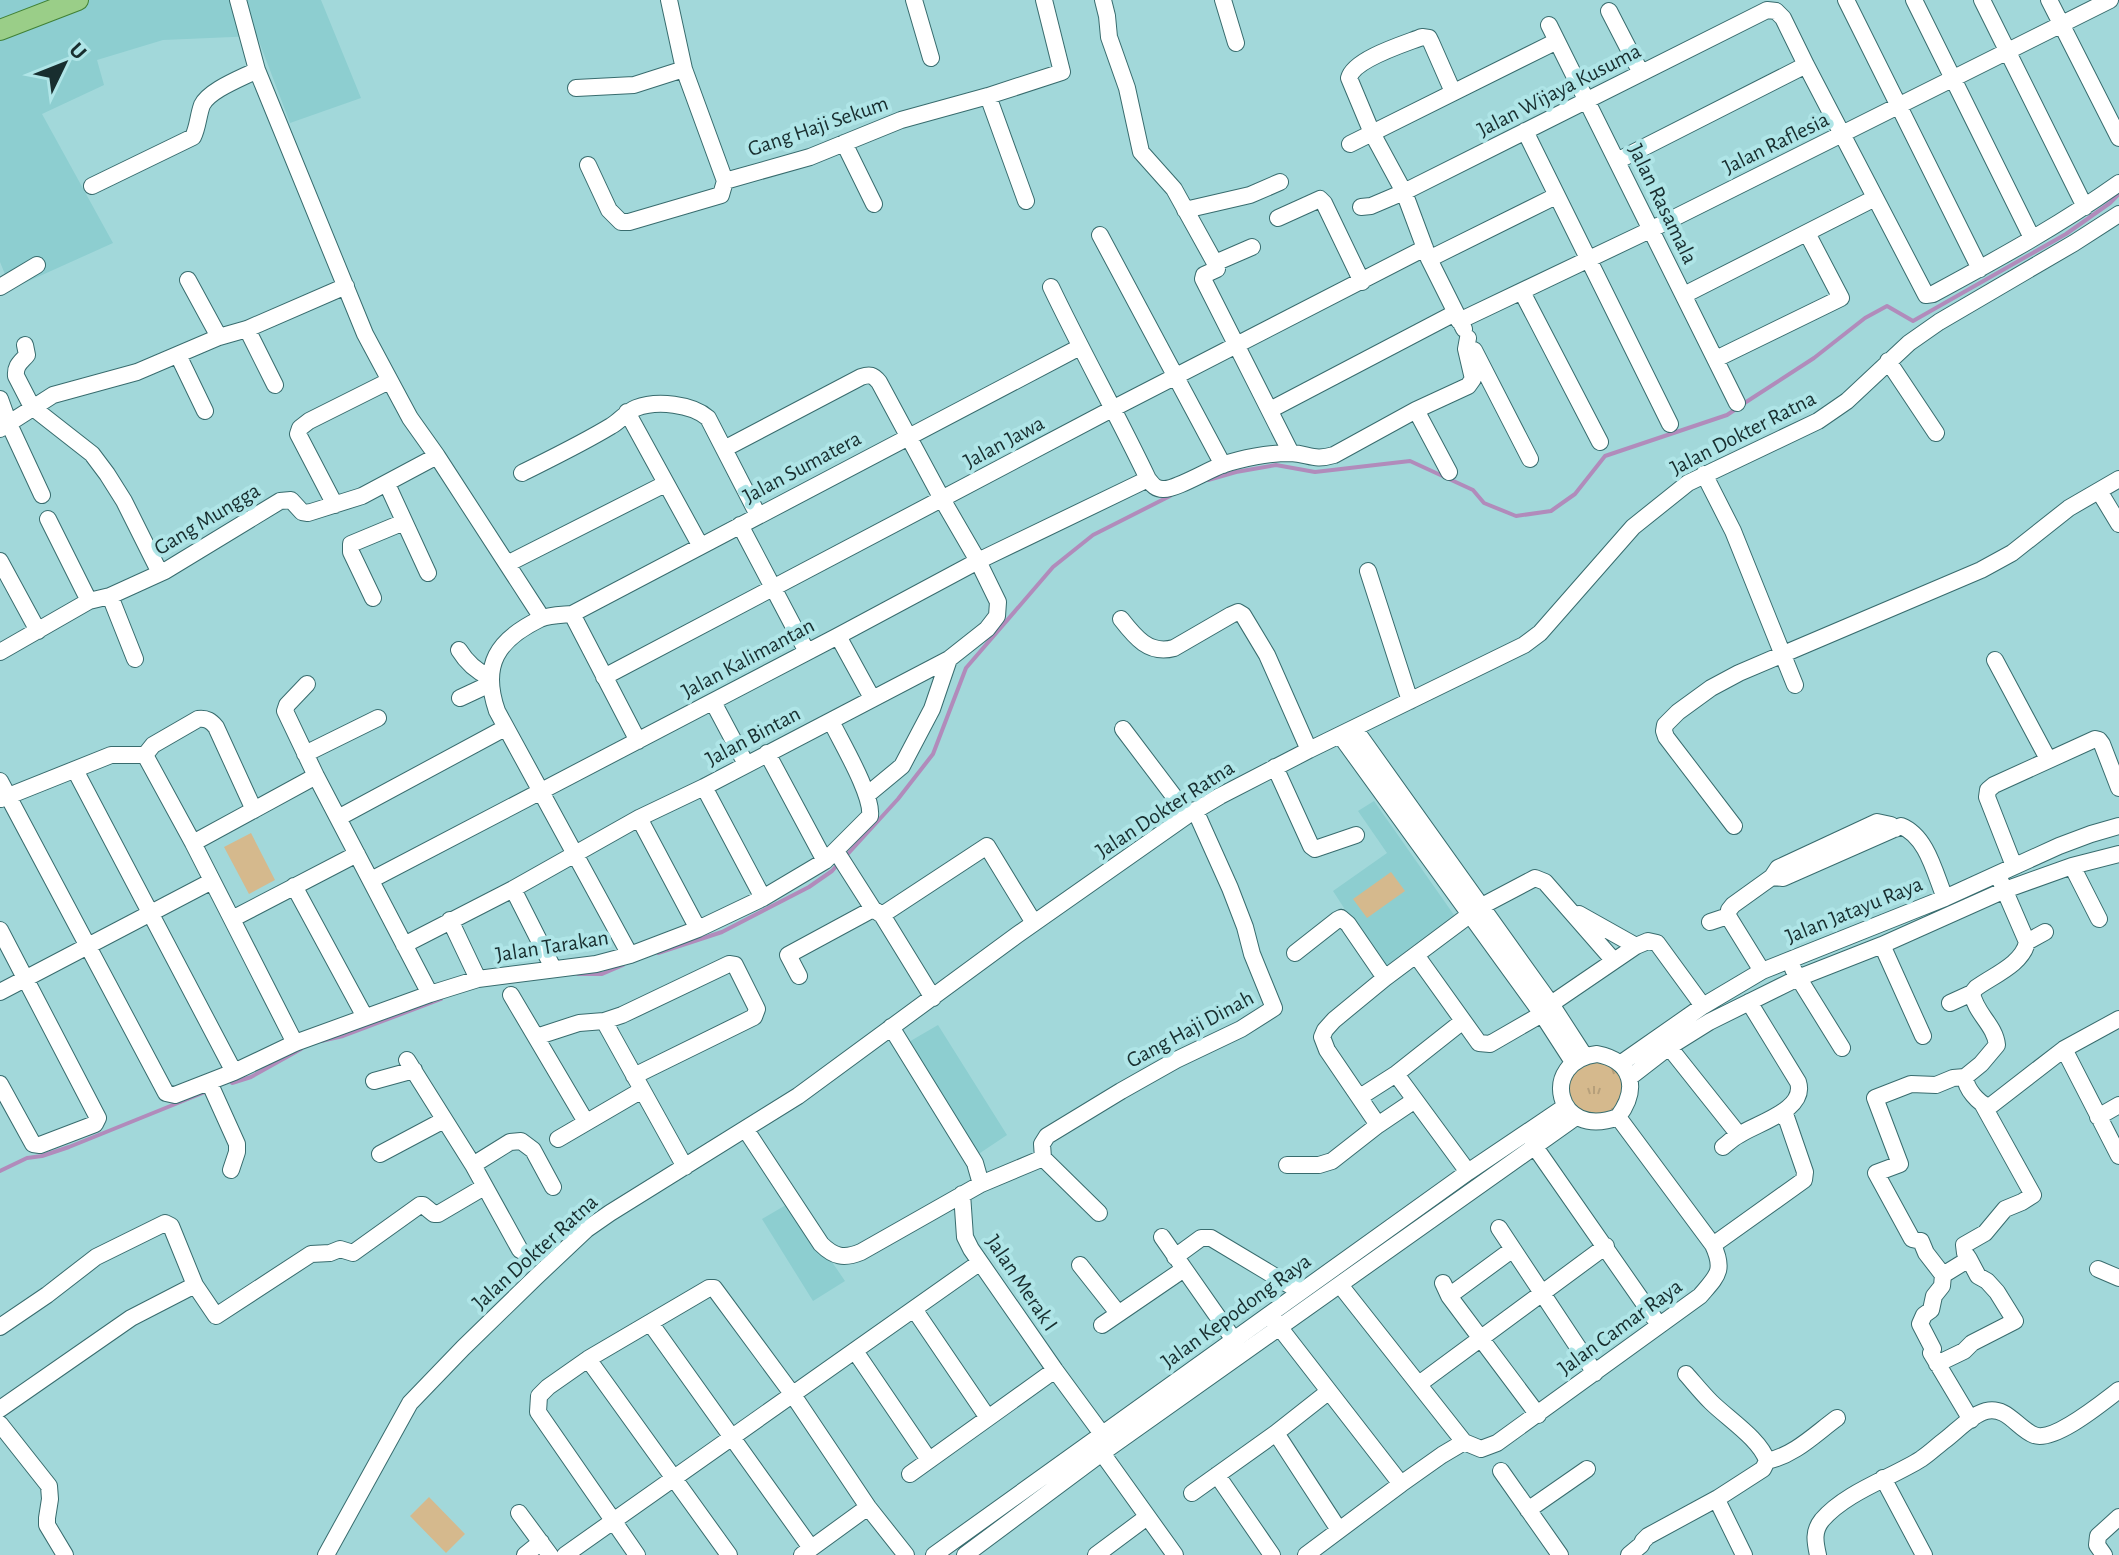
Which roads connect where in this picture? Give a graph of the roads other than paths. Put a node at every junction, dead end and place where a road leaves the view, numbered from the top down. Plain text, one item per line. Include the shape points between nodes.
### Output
1 (78, 0) edge
2 (238, 0) edge
3 (669, 0) edge
4 (914, 0) edge
5 (1044, 0) edge
6 (1103, 0) edge
7 (1223, 0) edge
8 (1846, 0) edge
9 (1914, 0) edge
10 (1982, 0) edge
11 (2049, 0) edge
12 (2111, 0) edge
13 (2119, 10) edge
14 (1609, 11) dead end
15 (2061, 24) junction
16 (1549, 25) dead end
17 (0, 30) edge
18 (1557, 41) junction
19 (1236, 43) dead end
20 (2007, 51) junction
21 (931, 58) dead end
22 (1806, 65) junction
23 (684, 69) junction
24 (257, 70) junction
25 (1641, 73) junction
26 (1952, 78) junction
27 (576, 88) dead end
28 (1453, 92) junction
29 (988, 96) junction
30 (1588, 100) junction
31 (1899, 105) junction
32 (1525, 131) junction
33 (1372, 133) junction
34 (1842, 135) junction
35 (2119, 138) edge
36 (844, 143) junction
37 (1350, 144) dead end
38 (1617, 161) junction
39 (588, 165) dead end
40 (725, 181) junction
41 (1280, 182) dead end
42 (2119, 183) edge
43 (92, 186) dead end
44 (1404, 192) junction
45 (1556, 196) junction
46 (1875, 198) junction
47 (1026, 201) dead end
48 (874, 204) dead end
49 (1361, 207) dead end
50 (2085, 207) junction
51 (1185, 210) junction
52 (2119, 214) edge
53 (1278, 218) dead end
54 (1650, 230) junction
55 (1807, 233) junction
56 (1100, 235) dead end
57 (2032, 238) junction
58 (1252, 247) dead end
59 (1427, 254) junction
60 (1588, 260) junction
61 (1215, 263) junction
62 (37, 265) dead end
63 (1980, 269) junction
64 (188, 280) dead end
65 (1362, 282) junction
66 (346, 286) junction
67 (0, 287) edge
68 (1051, 287) dead end
69 (1522, 292) junction
70 (1684, 295) junction
71 (1457, 317) junction
72 (247, 329) junction
73 (219, 337) junction
74 (1468, 338) junction
75 (25, 345) dead end
76 (1236, 346) junction
77 (1080, 347) junction
78 (178, 355) junction
79 (1716, 359) junction
80 (1888, 361) junction
81 (1175, 377) junction
82 (389, 381) junction
83 (275, 385) dead end
84 (0, 399) edge
85 (1737, 403) dead end
86 (32, 407) junction
87 (1114, 408) junction
88 (1270, 410) junction
89 (1416, 410) junction
90 (205, 411) dead end
91 (627, 412) junction
92 (1670, 424) dead end
93 (4, 426) edge
94 (1936, 433) dead end
95 (908, 436) junction
96 (1600, 442) dead end
97 (724, 449) junction
98 (1291, 453) junction
99 (437, 456) junction
100 (1530, 459) dead end
101 (1223, 465) junction
102 (1449, 472) dead end
103 (522, 473) dead end
104 (1704, 474) junction
105 (1148, 479) junction
106 (2119, 479) edge
107 (387, 484) junction
108 (665, 484) junction
109 (2099, 491) junction
110 (42, 495) dead end
111 (942, 499) junction
112 (335, 505) junction
113 (758, 515) junction
114 (48, 519) dead end
115 (404, 522) junction
116 (2119, 524) edge
117 (740, 525) junction
118 (700, 545) junction
119 (0, 561) edge
120 (978, 561) junction
121 (507, 564) junction
122 (1368, 571) dead end
123 (160, 573) junction
124 (428, 573) dead end
125 (774, 588) junction
126 (110, 596) junction
127 (373, 598) dead end
128 (89, 601) junction
129 (572, 614) junction
130 (542, 618) junction
131 (1121, 619) dead end
132 (38, 631) junction
133 (838, 636) junction
134 (459, 650) dead end
135 (0, 652) edge
136 (807, 652) junction
137 (1783, 653) junction
138 (135, 659) dead end
139 (949, 659) junction
140 (1995, 660) dead end
141 (604, 677) junction
142 (490, 681) junction
143 (307, 684) dead end
144 (1795, 685) dead end
145 (460, 698) dead end
146 (872, 698) junction
147 (1410, 701) junction
148 (713, 702) junction
149 (378, 718) dead end
150 (831, 721) junction
151 (505, 728) junction
152 (1123, 729) dead end
153 (1347, 732) junction
154 (638, 741) junction
155 (1309, 750) junction
156 (767, 753) junction
157 (305, 754) junction
158 (145, 755) junction
159 (2048, 759) junction
160 (746, 764) junction
161 (1275, 767) junction
162 (2116, 768) edge
163 (75, 770) junction
164 (316, 776) junction
165 (704, 787) junction
166 (2119, 788) edge
167 (3, 792) edge
168 (541, 792) junction
169 (867, 795) junction
170 (254, 810) junction
171 (1192, 812) junction
172 (338, 818) junction
173 (639, 818) junction
174 (1734, 826) dead end
175 (2119, 826) edge
176 (1356, 835) dead end
177 (193, 843) junction
178 (357, 854) junction
179 (2119, 854) edge
180 (575, 855) junction
181 (836, 858) junction
182 (2014, 866) junction
183 (2072, 866) junction
184 (1997, 874) junction
185 (371, 880) junction
186 (212, 881) junction
187 (294, 886) junction
188 (513, 889) junction
189 (2005, 890) junction
190 (763, 898) junction
191 (1945, 898) junction
192 (1571, 910) junction
193 (1475, 911) junction
194 (150, 912) junction
195 (878, 912) junction
196 (1728, 916) junction
197 (232, 919) junction
198 (2099, 919) dead end
199 (450, 920) junction
200 (1710, 922) dead end
201 (1034, 923) junction
202 (698, 929) junction
203 (0, 930) edge
204 (2045, 932) dead end
205 (2027, 942) junction
206 (404, 945) junction
207 (1882, 945) junction
208 (87, 946) junction
209 (1636, 946) junction
210 (1295, 953) dead end
211 (630, 955) junction
212 (1416, 955) junction
213 (1789, 960) junction
214 (1614, 961) junction
215 (553, 968) junction
216 (1762, 971) junction
217 (799, 976) dead end
218 (1385, 978) junction
219 (1798, 978) junction
220 (25, 979) junction
221 (478, 979) junction
222 (0, 992) edge
223 (1972, 993) junction
224 (430, 994) junction
225 (511, 995) dead end
226 (933, 998) junction
227 (1749, 1002) junction
228 (1950, 1003) dead end
229 (1703, 1006) junction
230 (1547, 1009) junction
231 (365, 1017) junction
232 (2119, 1019) edge
233 (604, 1021) junction
234 (1463, 1021) junction
235 (891, 1027) junction
236 (1923, 1036) dead end
237 (536, 1037) junction
238 (295, 1043) junction
239 (1669, 1047) junction
240 (1842, 1048) dead end
241 (2064, 1049) junction
242 (1579, 1058) junction
243 (1625, 1071) junction
244 (234, 1072) junction
245 (1396, 1074) junction
246 (1965, 1077) junction
247 (374, 1081) dead end
248 (209, 1082) junction
249 (638, 1083) junction
250 (0, 1084) edge
251 (1360, 1097) junction
252 (1415, 1100) junction
253 (1983, 1105) junction
254 (2119, 1105) edge
255 (1790, 1106) junction
256 (1571, 1111) junction
257 (1618, 1117) junction
258 (2098, 1117) junction
259 (444, 1120) junction
260 (586, 1122) junction
261 (1378, 1125) junction
262 (746, 1130) junction
263 (1739, 1135) junction
264 (558, 1139) dead end
265 (1535, 1147) junction
266 (1723, 1147) dead end
267 (380, 1154) dead end
268 (2119, 1156) edge
269 (1043, 1158) junction
270 (473, 1165) junction
271 (1287, 1165) dead end
272 (685, 1167) junction
273 (231, 1170) dead end
274 (1468, 1172) junction
275 (981, 1184) junction
276 (484, 1187) junction
277 (553, 1187) dead end
278 (962, 1194) junction
279 (1099, 1213) dead end
280 (1499, 1228) dead end
281 (1162, 1237) dead end
282 (1713, 1245) junction
283 (1606, 1246) junction
284 (1513, 1249) junction
285 (520, 1250) tunnel mouth
286 (1969, 1259) junction
287 (979, 1263) junction
288 (1180, 1263) junction
289 (1080, 1265) dead end
290 (2098, 1269) dead end
291 (1943, 1275) junction
292 (2119, 1278) edge
293 (195, 1285) junction
294 (1340, 1285) junction
295 (1301, 1292) junction
296 (1542, 1295) junction
297 (914, 1309) junction
298 (1118, 1313) junction
299 (1274, 1321) junction
300 (651, 1324) junction
301 (1102, 1325) dead end
302 (1659, 1325) junction
303 (0, 1327) edge
304 (1482, 1339) junction
305 (1234, 1340) junction
306 (855, 1351) junction
307 (588, 1359) junction
308 (1937, 1364) junction
309 (1055, 1370) junction
310 (1595, 1373) junction
311 (1686, 1374) dead end
312 (1419, 1384) junction
313 (2119, 1390) edge
314 (1328, 1392) junction
315 (793, 1395) junction
316 (0, 1409) edge
317 (1538, 1415) junction
318 (988, 1418) junction
319 (1837, 1418) dead end
320 (1971, 1420) junction
321 (1, 1427) edge
322 (1276, 1433) junction
323 (1111, 1434) junction
324 (733, 1437) junction
325 (1464, 1442) junction
326 (1095, 1452) junction
327 (929, 1460) junction
328 (1767, 1461) junction
329 (1587, 1469) dead end
330 (1501, 1471) dead end
331 (910, 1474) dead end
332 (1217, 1475) junction
333 (1883, 1478) junction
334 (673, 1479) junction
335 (1401, 1484) junction
336 (1192, 1493) dead end
337 (1718, 1498) junction
338 (868, 1507) junction
339 (1528, 1510) junction
340 (519, 1513) dead end
341 (1147, 1517) junction
342 (2119, 1517) edge
343 (613, 1521) junction
344 (1339, 1530) junction
345 (545, 1549) edge
346 (806, 1552) edge
347 (1308, 1554) edge
348 (65, 1555) edge
349 (326, 1555) edge
350 (525, 1555) edge
351 (565, 1555) edge
352 (637, 1555) edge
353 (729, 1555) edge
354 (906, 1555) edge
355 (934, 1555) edge
356 (965, 1555) edge
357 (1096, 1555) edge
358 (1175, 1555) edge
359 (1272, 1555) edge
360 (1560, 1555) edge
361 (1629, 1555) edge
362 (1744, 1555) edge
363 (1818, 1555) edge
364 (1924, 1555) edge
365 (2104, 1555) edge

1 - 17 main road
2 - 24 street
3 - 23 street, Gang Haji Sekum
4 - 21 street
5 - 29 street, Gang Haji Sekum via 1062,72
6 - 51 street via 1141,152
7 - 19 street
8 - 31 street
9 - 26 street
10 - 20 street
11 - 15 street
12 - 13 street
12 - 15 street, Jalan Raflesia
14 - 25 street
15 - 20 street, Jalan Raflesia
15 - 35 street
16 - 18 street, Jalan Rasamala
18 - 28 street
18 - 30 street, Jalan Rasamala
20 - 26 street, Jalan Raflesia
20 - 50 street
22 - 25 street, Jalan Wijaya Kusuma via 1783,18 1767,10
22 - 34 street
22 - 38 street
23 - 27 street via 634,85
23 - 40 street, Gang Haji Sekum
24 - 43 street via 208,96 193,137
24 - 66 street
25 - 30 street, Jalan Wijaya Kusuma
26 - 31 street, Jalan Raflesia
26 - 57 street
28 - 33 street
28 - 33 street via 1429,38 1407,42 1360,64 1349,78
29 - 36 street, Gang Haji Sekum via 901,120
29 - 47 street
30 - 32 street, Jalan Wijaya Kusuma
30 - 38 street, Jalan Rasamala
31 - 34 street, Jalan Raflesia
31 - 63 street
32 - 44 street, Jalan Wijaya Kusuma
32 - 45 street
33 - 37 street
33 - 44 street
34 - 46 street
34 - 54 street, Jalan Raflesia
36 - 40 street, Gang Haji Sekum
36 - 48 street
38 - 54 street, Jalan Rasamala
39 - 40 street via 609,210 621,222 721,195
41 - 51 street
42 - 50 street
44 - 49 street, Jalan Wijaya Kusuma
44 - 59 street
45 - 59 street, Jalan Jawa
45 - 60 street
46 - 55 street
46 - 63 street via 1926,295
50 - 57 street
51 - 61 street
52 - 80 street, Jalan Dokter Ratna via 1939,322
53 - 65 street via 1320,199
54 - 60 street, Jalan Raflesia
54 - 70 street, Jalan Rasamala
55 - 70 street
55 - 79 street via 1841,298
56 - 81 street
57 - 63 street
58 - 61 street
59 - 65 street, Jalan Jawa
59 - 71 street
60 - 69 street, Jalan Raflesia
60 - 92 street
61 - 76 street via 1217,269 1203,281
62 - 67 street
64 - 73 street
65 - 76 street, Jalan Jawa
66 - 72 street
66 - 82 street
68 - 77 street
69 - 71 street, Jalan Raflesia
69 - 96 street
70 - 79 street, Jalan Rasamala
71 - 74 street
71 - 88 street, Jalan Raflesia
72 - 73 street
72 - 83 street
73 - 78 street
74 - 89 street via 1473,379 1468,386
74 - 100 street
75 - 86 street via 27,355 15,370
76 - 81 street, Jalan Jawa
76 - 88 street
77 - 87 street
77 - 95 street, Jalan Sumatera
78 - 86 street via 53,395
78 - 90 street
79 - 85 street, Jalan Rasamala
80 - 94 street
80 - 104 street, Jalan Dokter Ratna via 1818,421
81 - 87 street, Jalan Jawa
81 - 101 street
82 - 99 street
82 - 112 street via 300,428 298,434
84 - 93 street
86 - 93 street
86 - 123 street via 92,454 124,501
87 - 105 street
87 - 111 street, Jalan Jawa
88 - 98 street
89 - 98 street via 1334,455 1320,459
89 - 102 street
91 - 97 street via 653,404 701,412
91 - 103 street via 612,426
91 - 108 street
93 - 110 street
95 - 97 street, Jalan Bintan via 879,382 868,375
95 - 111 street, Jalan Bintan
95 - 113 street, Jalan Sumatera
97 - 113 street
98 - 101 street
99 - 107 street, Gang Mungga
99 - 121 street
101 - 105 street via 1166,489
104 - 137 street
104 - 147 street, Jalan Dokter Ratna via 1633,527 1524,645
105 - 120 street, Jalan Kalimantan
106 - 109 street
107 - 112 street, Gang Mungga
107 - 115 street
108 - 118 street
108 - 121 street
109 - 116 street
109 - 137 street via 1981,570
111 - 120 street, Jalan Bintan
111 - 125 street, Jalan Jawa
112 - 123 street, Gang Mungga via 305,513 285,499
113 - 117 street, Jalan Sumatera
114 - 128 street
115 - 124 street
115 - 127 street via 351,544
117 - 118 street, Jalan Sumatera
117 - 125 street
118 - 129 street, Jalan Sumatera
119 - 132 street
120 - 133 street, Jalan Kalimantan
120 - 139 street, Jalan Bintan via 999,610 987,629
121 - 130 street
122 - 147 street
123 - 126 street, Gang Mungga
125 - 136 street
125 - 141 street, Jalan Jawa
126 - 128 street, Gang Mungga
126 - 138 street
128 - 132 street, Gang Mungga
129 - 130 street, Jalan Sumatera
129 - 141 street
130 - 142 street via 502,646
131 - 155 street via 1147,646 1165,651 1231,615 1243,615
132 - 135 street, Gang Mungga
133 - 136 street, Jalan Kalimantan
133 - 146 street
134 - 142 street
136 - 148 street, Jalan Kalimantan
137 - 144 street
137 - 174 street via 1711,688 1665,725 1666,737
139 - 146 street, Jalan Bintan
139 - 169 street via 932,709 902,766
140 - 159 street
141 - 154 street
142 - 145 street
142 - 151 street
143 - 157 street via 285,711
146 - 150 street, Jalan Bintan
147 - 153 street, Jalan Dokter Ratna
148 - 154 street, Jalan Kalimantan
148 - 160 street
149 - 157 street
150 - 156 street, Jalan Bintan
150 - 169 street
151 - 168 street
151 - 172 street
152 - 171 street
153 - 155 street, Jalan Dokter Ratna
153 - 193 street
154 - 168 street, Jalan Kalimantan
155 - 161 street, Jalan Dokter Ratna
156 - 160 street, Jalan Bintan
156 - 181 street
157 - 164 street
158 - 163 street via 111,755
158 - 170 street via 153,745 207,719 220,733
158 - 177 street
159 - 162 street via 2095,739
159 - 182 street via 1988,790
160 - 165 street, Jalan Bintan
161 - 171 street, Jalan Dokter Ratna
161 - 176 street via 1311,846 1323,848
162 - 166 street
163 - 167 street
163 - 194 street
164 - 170 street
164 - 172 street
165 - 173 street, Jalan Bintan
165 - 190 street
167 - 208 street
168 - 180 street
168 - 185 street, Jalan Kalimantan
169 - 181 street, Jalan Tarakan via 870,816
170 - 177 street
171 - 201 street, Jalan Dokter Ratna
171 - 269 street, Gang Haji Dinah via 1230,888 1274,1008 1047,1136
172 - 178 street
173 - 180 street, Jalan Bintan
173 - 202 street
175 - 182 street, Jalan Jatayu Raya
177 - 186 street
178 - 185 street
178 - 187 street
179 - 183 street, Jalan Jatayu Raya
180 - 188 street, Jalan Bintan
180 - 211 street
181 - 190 street, Jalan Tarakan
181 - 195 street
182 - 184 street, Jalan Jatayu Raya
183 - 189 street, Jalan Jatayu Raya
183 - 198 street
184 - 189 street
184 - 191 street, Jalan Jatayu Raya
185 - 206 street
186 - 194 street
186 - 197 street
187 - 197 street
187 - 231 street
188 - 199 street, Jalan Bintan
188 - 215 street
189 - 205 street
189 - 207 street, Jalan Jatayu Raya
190 - 202 street, Jalan Tarakan
191 - 196 street via 1916,835 1906,827 1877,822 1778,868 1738,900
191 - 213 street, Jalan Jatayu Raya
192 - 193 street via 1535,878
192 - 209 street
192 - 214 street
193 - 212 street
193 - 230 street
194 - 208 street
194 - 244 street
195 - 201 street via 987,846
195 - 217 street via 788,955
195 - 226 street
196 - 200 street
196 - 216 street
197 - 238 street
199 - 206 street, Jalan Bintan
199 - 221 street
201 - 226 street, Jalan Dokter Ratna
202 - 211 street, Jalan Tarakan
203 - 220 street
204 - 205 street
205 - 223 street via 2021,956
206 - 224 street
207 - 219 street, Jalan Jatayu Raya
207 - 236 street
208 - 220 street
208 - 248 street, Jalan Tarakan via 166,1093 175,1095
209 - 214 street
209 - 229 street via 1657,943
210 - 218 street via 1341,918
211 - 215 street, Jalan Tarakan
212 - 218 street
212 - 234 street
213 - 216 street, Jalan Jatayu Raya
213 - 219 street
214 - 230 street
215 - 221 street, Jalan Tarakan
216 - 229 street, Jalan Jatayu Raya
218 - 251 street via 1334,1020 1322,1037
219 - 227 street, Jalan Jatayu Raya
219 - 240 street
220 - 222 street
220 - 250 street via 98,1118 95,1124 33,1144
221 - 224 street, Jalan Tarakan
223 - 228 street
223 - 246 street via 1997,1045
224 - 231 street, Jalan Tarakan
225 - 237 street
226 - 235 street, Jalan Dokter Ratna
227 - 239 street, Jalan Jatayu Raya
227 - 255 street via 1798,1082 1800,1093
229 - 243 street, Jalan Jatayu Raya
230 - 234 street via 1490,1044 1479,1043
230 - 242 street
231 - 238 street, Jalan Tarakan
232 - 241 street
233 - 237 street
233 - 249 street
233 - 249 street via 729,964 738,968 757,1009 752,1019
234 - 245 street
235 - 262 street, Jalan Dokter Ratna
235 - 275 street via 975,1163
237 - 260 street
238 - 244 street, Jalan Tarakan
239 - 243 street, Jalan Jatayu Raya
239 - 263 street
241 - 253 street via 1996,1103
241 - 258 street
242 - 243 street via 1610,1056
242 - 256 street via 1562,1082
243 - 257 street via 1631,1089
244 - 248 street, Jalan Tarakan
245 - 251 street
245 - 252 street
246 - 253 street
246 - 291 street via 1936,1085 1911,1084 1875,1098 1900,1164 1876,1173 1912,1239 1921,1241
247 - 259 street via 410,1065
248 - 273 street via 237,1144
249 - 260 street
249 - 272 street
251 - 261 street
252 - 261 street
252 - 274 street
253 - 286 street via 2033,1195 2005,1209 1985,1233 1964,1245
254 - 258 street
255 - 263 street
255 - 282 street via 1804,1180
256 - 257 street via 1586,1122
256 - 265 street, Jalan Kepodong Raya
256 - 274 street, Jalan Kepodong Raya
257 - 282 street
258 - 268 street
259 - 267 street
259 - 270 street
260 - 264 street
261 - 271 street via 1332,1161
262 - 272 street, Jalan Dokter Ratna
262 - 278 street via 821,1244 837,1256 861,1252
263 - 266 street
265 - 283 street
265 - 294 street, Jalan Kepodong Raya
269 - 275 street
269 - 279 street
270 - 276 street
270 - 277 street via 510,1142 521,1141 533,1150
272 - 349 street, Jalan Dokter Ratna via 587,1229 410,1403
274 - 295 street, Jalan Kepodong Raya
275 - 278 street
276 - 285 street
276 - 293 street via 438,1214 420,1205 353,1253 340,1249 311,1254 216,1316
278 - 287 street, Jalan Merak I via 965,1237
280 - 284 street
281 - 288 street
282 - 302 street, Jalan Camar Raya via 1719,1259 1713,1281
283 - 296 street
283 - 302 street
284 - 296 street
284 - 304 street via 1446,1290
286 - 291 street
286 - 308 street via 2015,1321
287 - 297 street
287 - 309 street, Jalan Merak I
288 - 295 street via 1201,1238 1211,1238
288 - 298 street
288 - 305 street
289 - 298 street
290 - 292 street
291 - 308 street via 1931,1310 1920,1324
293 - 303 street via 171,1226 165,1223 96,1257
293 - 316 street via 131,1318
294 - 299 street, Jalan Kepodong Raya
294 - 312 street
295 - 299 street, Jalan Kepodong Raya
296 - 304 street
296 - 310 street
297 - 306 street
297 - 318 street
298 - 301 street
299 - 305 street, Jalan Kepodong Raya
299 - 314 street
299 - 323 street, Jalan Kepodong Raya
300 - 307 street
300 - 315 street via 714,1288
300 - 324 street
302 - 310 street, Jalan Camar Raya
304 - 312 street
304 - 317 street
305 - 323 street, Jalan Kepodong Raya
306 - 315 street
306 - 327 street
307 - 334 street
307 - 343 street via 539,1396 538,1412
308 - 320 street
309 - 318 street
309 - 323 street, Jalan Merak I
310 - 317 street, Jalan Camar Raya
311 - 328 street via 1757,1444
312 - 325 street
313 - 320 street via 2044,1436 1999,1412 1983,1412
314 - 322 street
314 - 335 street
315 - 324 street
315 - 338 street
317 - 325 street, Jalan Camar Raya via 1481,1449
318 - 327 street
319 - 328 street via 1782,1458
320 - 333 street via 1921,1459
321 - 348 street via 49,1486 47,1525
322 - 332 street
322 - 344 street
323 - 326 street, Jalan Kepodong Raya
324 - 334 street
324 - 346 street
325 - 335 street
326 - 341 street
326 - 355 street, Jalan Kepodong Raya
326 - 356 street, Jalan Kepodong Raya
327 - 331 street
328 - 337 street
329 - 339 street
330 - 339 street
332 - 336 street
332 - 359 street
333 - 363 street via 1822,1520 1815,1536
333 - 364 street
334 - 343 street
334 - 353 street
335 - 344 street
337 - 361 street via 1648,1536
337 - 362 street
338 - 346 street
338 - 354 street
339 - 360 street
340 - 345 street
341 - 357 street
341 - 358 street
342 - 365 street via 2098,1536
343 - 351 street
343 - 352 street
344 - 347 street
345 - 350 street

